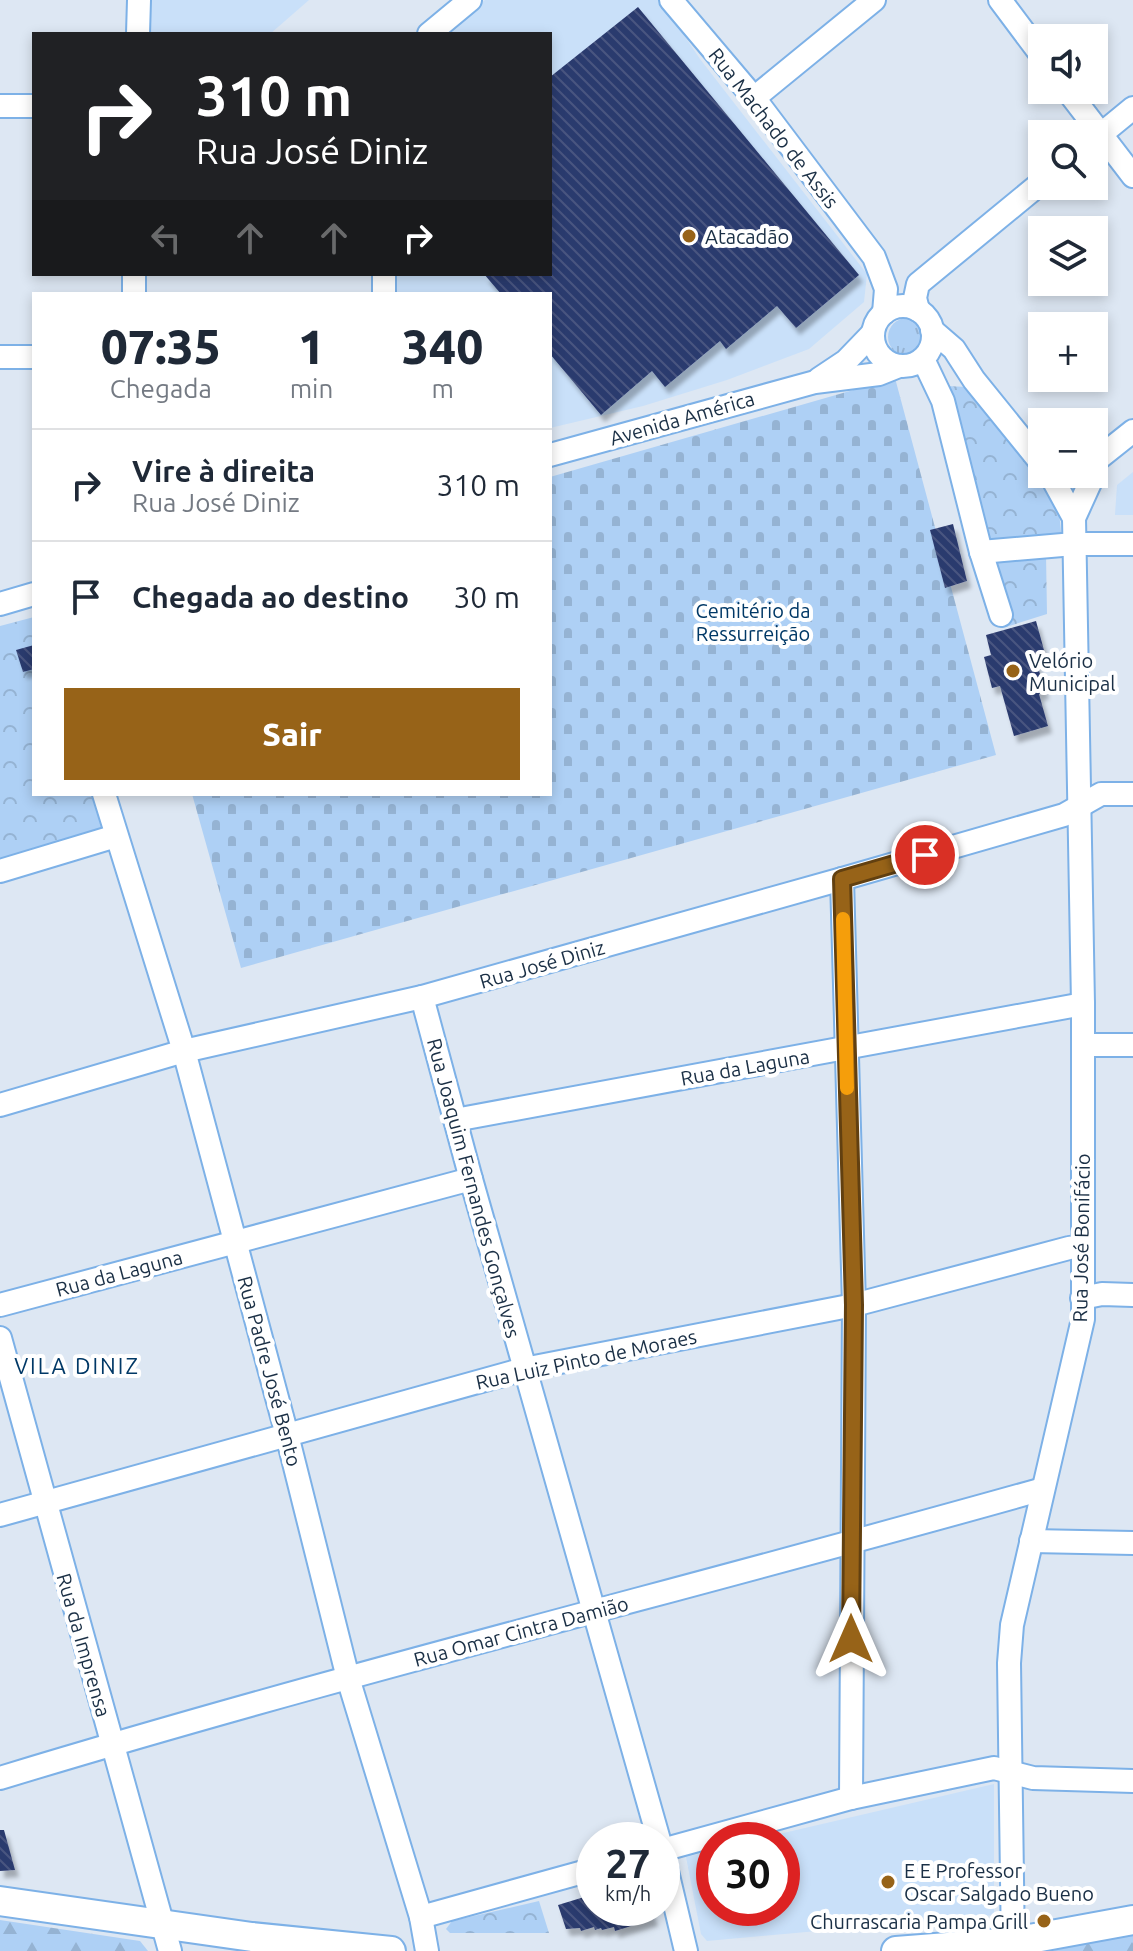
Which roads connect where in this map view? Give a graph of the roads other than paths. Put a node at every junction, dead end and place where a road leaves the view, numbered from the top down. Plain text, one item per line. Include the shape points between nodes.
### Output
1 (139, 0) edge
2 (470, 0) edge
3 (671, 0) edge
4 (874, 0) edge
5 (1000, 0) edge
6 (138, 32) edge
7 (431, 32) edge
8 (1028, 37) edge
9 (754, 98) junction
10 (0, 106) edge
11 (32, 106) edge
12 (1133, 108) edge
13 (1108, 128) edge
14 (1108, 149) edge
15 (1133, 176) edge
16 (1028, 194) edge
17 (874, 257) junction
18 (918, 284) junction
19 (918, 310) junction
20 (884, 313) junction
21 (932, 330) junction
22 (873, 333) junction
23 (0, 357) edge
24 (32, 357) edge
25 (913, 362) junction
26 (974, 380) junction
27 (815, 382) junction
28 (1133, 431) edge
29 (1028, 443) edge
30 (552, 454) edge
31 (1108, 455) edge
32 (1061, 488) edge
33 (1086, 488) edge
34 (1074, 518) junction
35 (1074, 544) junction
36 (1133, 544) edge
37 (981, 552) junction
38 (32, 595) edge
39 (0, 604) edge
40 (1001, 615) dead end
41 (1133, 794) edge
42 (105, 796) edge
43 (1080, 806) junction
44 (116, 836) junction
45 (0, 871) edge
46 (842, 879) junction
47 (422, 997) junction
48 (1083, 1004) junction
49 (1083, 1045) junction
50 (1133, 1045) edge
51 (846, 1049) junction
52 (184, 1051) junction
53 (0, 1105) edge
54 (455, 1120) junction
55 (471, 1179) junction
56 (236, 1241) junction
57 (1083, 1246) junction
58 (1133, 1295) edge
59 (1082, 1298) junction
60 (0, 1305) edge
61 (854, 1305) junction
62 (0, 1338) edge
63 (524, 1369) junction
64 (287, 1435) junction
65 (1043, 1489) junction
66 (44, 1502) junction
67 (0, 1515) edge
68 (1031, 1541) junction
69 (851, 1543) junction
70 (1133, 1543) edge
71 (593, 1611) junction
72 (348, 1678) junction
73 (111, 1744) junction
74 (1011, 1772) junction
75 (0, 1778) edge
76 (1133, 1781) edge
77 (851, 1798) junction
78 (654, 1822) edge
79 (680, 1845) edge
80 (576, 1874) edge
81 (0, 1901) edge
82 (421, 1917) junction
83 (1133, 1920) edge
84 (163, 1923) junction
85 (680, 1926) edge
86 (1013, 1946) edge
87 (170, 1951) edge
88 (391, 1951) edge
89 (427, 1951) edge
90 (686, 1951) edge
91 (896, 1951) edge

1 - 6 street
2 - 7 street
3 - 9 street, Rua Machado de Assis
4 - 9 street
5 - 8 street
9 - 17 street, Rua Machado de Assis
10 - 11 street
12 - 13 street
14 - 15 street
16 - 18 street
17 - 18 street, Rua Machado de Assis
17 - 20 street, Rua Machado de Assis via 886,289
18 - 19 street
19 - 20 street via 904,306
19 - 21 street
20 - 22 street
21 - 25 street via 932,345
21 - 26 street via 954,349
22 - 25 street via 883,359
22 - 27 street, Avenida América
23 - 24 street
25 - 26 street
25 - 27 street, Avenida América via 879,374
25 - 37 street via 943,401
26 - 29 street
27 - 30 street, Avenida América
28 - 31 street
32 - 34 street
33 - 34 street
34 - 35 street, Rua José Bonifácio
35 - 36 street
35 - 37 street
35 - 43 street, Rua José Bonifácio
37 - 40 street
38 - 39 street
41 - 43 street, Rua José Diniz via 1101,794
42 - 44 street, Rua Padre José Bento
43 - 46 street, Rua José Diniz
43 - 48 street, Rua José Bonifácio
44 - 45 street
44 - 52 street, Rua Padre José Bento
46 - 47 street, Rua José Diniz
46 - 51 street
47 - 52 street, Rua José Diniz
47 - 54 street, Rua Joaquim Fernandes Gonçalves
48 - 49 street, Rua José Bonifácio
48 - 51 street, Rua da Laguna
49 - 50 street
49 - 57 street, Rua José Bonifácio
51 - 54 street, Rua da Laguna
51 - 61 street
52 - 53 street, Rua José Diniz
52 - 56 street, Rua Padre José Bento
54 - 55 street, Rua Joaquim Fernandes Gonçalves
55 - 56 street, Rua da Laguna
55 - 63 street, Rua Joaquim Fernandes Gonçalves
56 - 60 street, Rua da Laguna
56 - 64 street, Rua Padre José Bento
57 - 59 street, Rua José Bonifácio
57 - 61 street, Rua Luiz Pinto de Moraes
58 - 59 street
59 - 65 street, Rua José Bonifácio via 1083,1319
61 - 63 street, Rua Luiz Pinto de Moraes
61 - 69 street
62 - 66 street, Rua da Imprensa
63 - 64 street, Rua Luiz Pinto de Moraes
63 - 71 street, Rua Joaquim Fernandes Gonçalves
64 - 66 street, Rua Luiz Pinto de Moraes
64 - 72 street, Rua Padre José Bento
65 - 68 street, Rua José Bonifácio
65 - 69 street, Rua Omar Cintra Damião
66 - 67 street, Rua Luiz Pinto de Moraes
66 - 73 street, Rua da Imprensa
68 - 70 street
68 - 74 street, Rua José Bonifácio via 1012,1625
69 - 71 street, Rua Omar Cintra Damião
69 - 77 street
71 - 72 street, Rua Omar Cintra Damião
71 - 78 street, Rua Joaquim Fernandes Gonçalves
72 - 73 street, Rua Omar Cintra Damião
72 - 82 street, Rua Padre José Bento
73 - 75 street, Rua Omar Cintra Damião
73 - 84 street, Rua da Imprensa
74 - 76 street via 1033,1778
74 - 77 street via 994,1768
74 - 86 street, Rua José Bonifácio
77 - 79 street
80 - 82 street
81 - 84 main road
82 - 89 street, Rua Padre José Bento
83 - 86 main road
84 - 87 street, Rua da Imprensa
84 - 88 main road
85 - 90 street
86 - 91 main road

